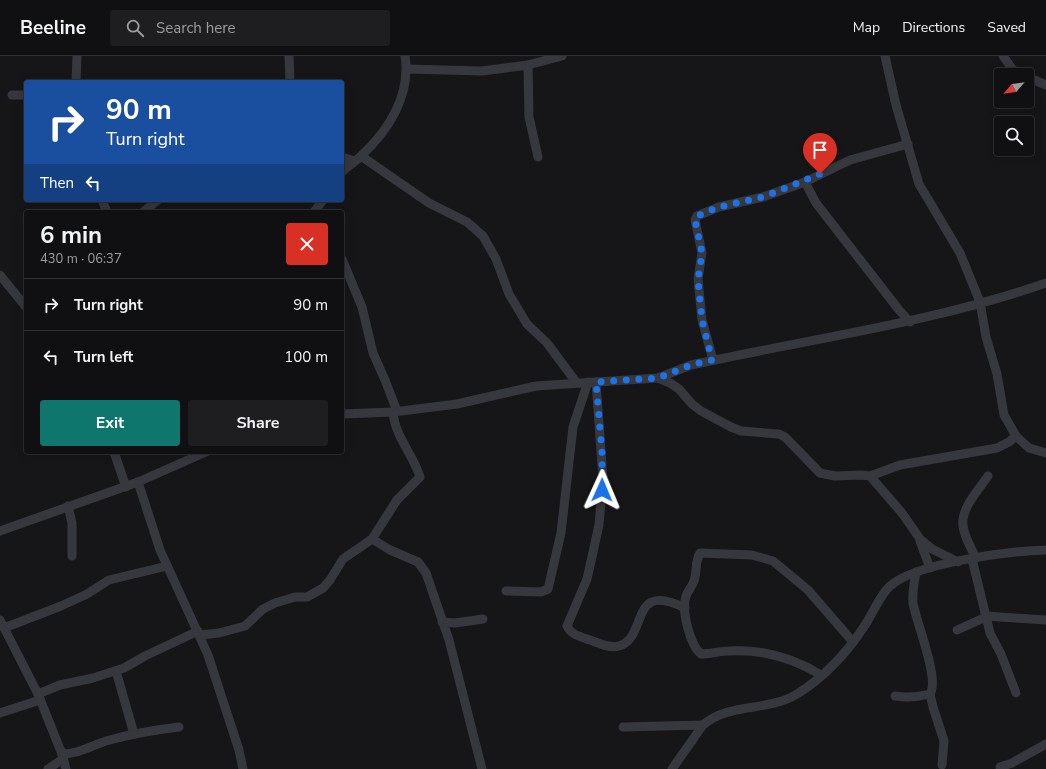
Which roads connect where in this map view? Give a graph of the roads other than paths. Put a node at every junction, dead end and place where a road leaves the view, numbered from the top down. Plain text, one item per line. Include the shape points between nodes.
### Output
1 (77, 56) edge
2 (289, 56) edge
3 (405, 56) edge
4 (562, 56) edge
5 (885, 56) edge
6 (1003, 56) edge
7 (528, 65) junction
8 (1012, 68) edge
9 (408, 70) junction
10 (76, 80) edge
11 (290, 80) edge
12 (1034, 80) edge
13 (1046, 85) edge
14 (12, 95) dead end
15 (24, 95) edge
16 (908, 144) junction
17 (344, 157) edge
18 (538, 158) dead end
19 (358, 159) junction
20 (344, 170) edge
21 (805, 182) junction
22 (156, 202) edge
23 (146, 210) edge
24 (344, 264) edge
25 (0, 275) edge
26 (1046, 283) edge
27 (980, 302) junction
28 (24, 305) edge
29 (910, 322) junction
30 (712, 360) junction
31 (658, 378) junction
32 (576, 382) junction
33 (592, 382) junction
34 (395, 412) junction
35 (344, 414) edge
36 (1016, 436) junction
37 (1046, 453) edge
38 (115, 454) edge
39 (201, 454) edge
40 (870, 476) junction
41 (988, 476) dead end
42 (138, 482) junction
43 (126, 486) junction
44 (68, 506) junction
45 (0, 531) edge
46 (372, 539) junction
47 (920, 540) junction
48 (1046, 550) edge
49 (72, 556) dead end
50 (974, 558) junction
51 (958, 562) junction
52 (167, 566) junction
53 (930, 568) junction
54 (916, 572) junction
55 (506, 591) dead end
56 (685, 608) junction
57 (986, 616) junction
58 (483, 619) dead end
59 (1046, 620) edge
60 (442, 622) junction
61 (2, 624) edge
62 (957, 630) dead end
63 (199, 633) junction
64 (853, 642) junction
65 (116, 671) junction
66 (821, 675) junction
67 (1016, 693) dead end
68 (930, 694) junction
69 (895, 696) dead end
70 (39, 697) junction
71 (0, 714) edge
72 (703, 725) junction
73 (623, 727) dead end
74 (179, 728) dead end
75 (134, 734) junction
76 (1046, 744) edge
77 (63, 756) junction
78 (942, 765) dead end
79 (1000, 767) dead end
80 (48, 769) edge
81 (66, 769) edge
82 (243, 769) edge
83 (482, 769) edge
84 (672, 769) edge

1 - 10 street
2 - 11 street
3 - 9 street
4 - 7 street
5 - 16 street
6 - 8 street
7 - 9 street via 482,70
7 - 18 street via 529,117
9 - 19 street via 399,107 382,133
12 - 13 street
14 - 15 street
16 - 21 street via 850,160
16 - 27 street via 923,193 960,253
17 - 19 street
19 - 20 street
19 - 32 street via 429,203 467,222 483,236 496,259 509,294 527,324 547,343
21 - 29 street via 816,203
21 - 30 street via 697,216 695,220 702,253 698,280 702,320
22 - 23 street
24 - 34 street via 362,307 373,353 386,380
25 - 28 street
26 - 27 street
27 - 29 street
27 - 36 street via 1004,415
29 - 30 street
30 - 31 street
31 - 33 street
31 - 40 street via 679,389 701,411 731,427 741,431 779,434 785,437 820,473 835,476
32 - 33 street
32 - 34 street via 536,386 457,404
33 - 55 street via 573,427 562,533 548,589 541,592
33 - 56 street via 603,478 599,525 587,579 567,626 568,630 614,647 620,646 629,640 646,606 655,600 666,600
34 - 35 street
34 - 46 street via 394,422 397,431 420,477 397,500
36 - 37 street via 1029,448
36 - 40 street via 1010,442 996,448 900,465
38 - 43 street
39 - 42 street
40 - 47 street via 902,513
41 - 50 street via 963,519
42 - 43 street
42 - 52 street
43 - 44 street
44 - 45 street
44 - 49 street via 72,523
46 - 60 street via 421,565
46 - 63 street via 344,559 330,580 312,595 287,598 275,603 263,609 245,626 220,633
47 - 51 street via 938,553
47 - 53 street
48 - 50 street
50 - 51 street
50 - 57 street
51 - 53 street
52 - 61 street via 109,580 61,606
52 - 63 street
53 - 54 street
54 - 64 street via 897,580 888,589
54 - 68 street via 914,604 928,655 932,680
56 - 64 street via 686,595 692,586 700,553 752,555 773,561 808,590
56 - 66 street via 693,645 701,654 740,650 776,655 801,663
57 - 59 street
57 - 62 street
57 - 67 street via 990,633
58 - 60 street
60 - 83 street via 449,640
61 - 70 street
63 - 65 street
63 - 82 street
64 - 66 street
65 - 70 street via 60,686
65 - 75 street
66 - 72 street via 796,695 769,704 735,709 710,719
68 - 69 street via 912,698
68 - 78 street via 944,741
70 - 71 street
70 - 77 street
72 - 73 street
72 - 84 street
74 - 75 street
75 - 77 street
76 - 79 street
77 - 80 street
77 - 81 street

